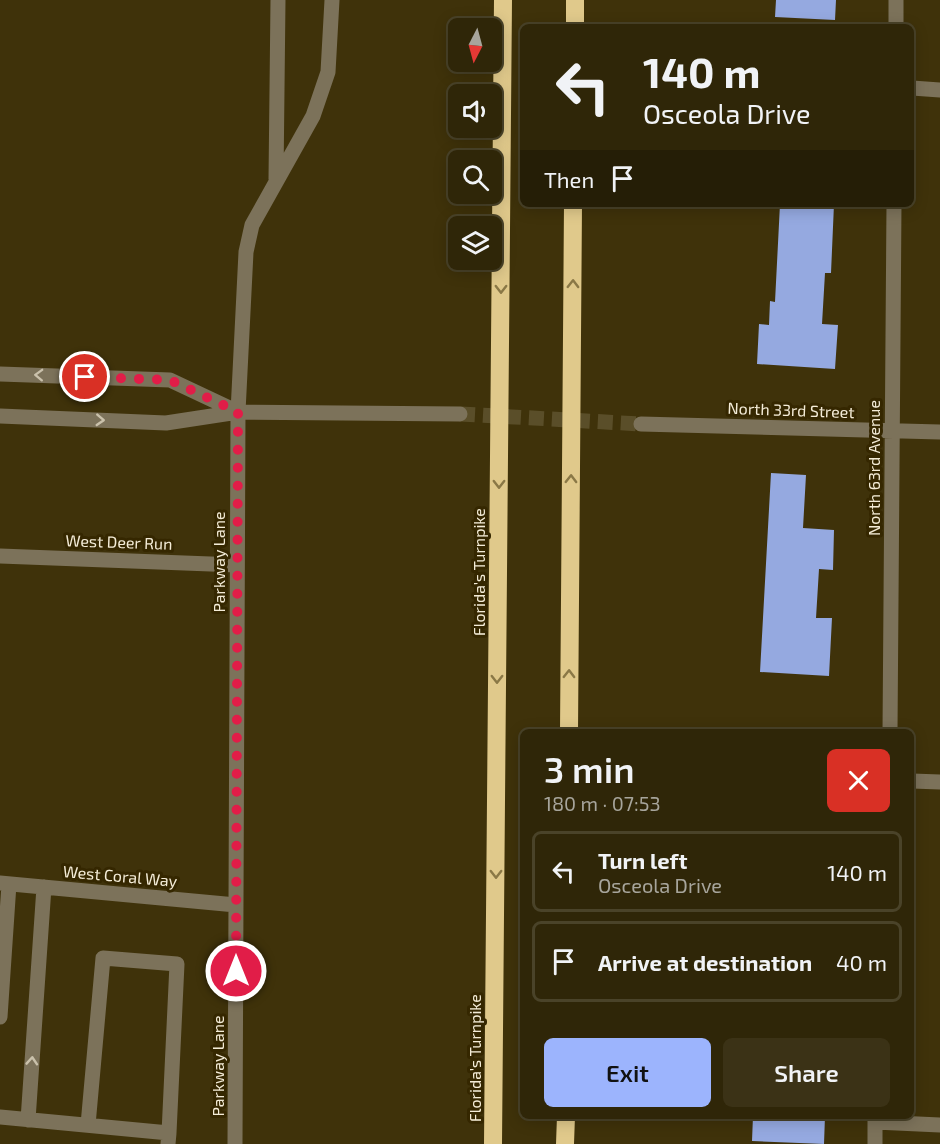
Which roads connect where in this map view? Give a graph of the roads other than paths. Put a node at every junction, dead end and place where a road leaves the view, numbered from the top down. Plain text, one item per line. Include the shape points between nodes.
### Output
1 (278, 0) edge
2 (332, 0) edge
3 (503, 0) edge
4 (575, 0) edge
5 (896, 0) edge
6 (575, 24) edge
7 (896, 24) edge
8 (914, 88) edge
9 (940, 90) edge
10 (276, 182) junction
11 (573, 207) edge
12 (894, 207) edge
13 (0, 374) edge
14 (238, 412) junction
15 (460, 414) tunnel mouth
16 (0, 416) edge
17 (641, 424) tunnel mouth
18 (892, 431) junction
19 (940, 432) edge
20 (0, 556) edge
21 (237, 565) junction
22 (569, 729) edge
23 (890, 729) edge
24 (914, 781) edge
25 (940, 782) edge
26 (4, 884) edge
27 (44, 887) junction
28 (236, 905) junction
29 (0, 1017) edge
30 (0, 1117) edge
31 (566, 1119) edge
32 (875, 1119) edge
33 (28, 1120) junction
34 (88, 1125) junction
35 (940, 1125) edge
36 (168, 1138) edge
37 (235, 1144) edge
38 (493, 1144) edge
39 (565, 1144) edge
40 (875, 1144) edge

1 - 10 street
2 - 10 street, Parkway Lane via 328,72 312,116
3 -> 38 highway, Florida's Turnpike
4 - 6 highway
5 - 7 street
8 - 9 street
10 - 14 street, Parkway Lane via 252,225 246,252
22 -> 11 highway
12 - 18 street, North 63rd Avenue
14 -> 13 street via 170,380
14 - 15 street
16 -> 14 street via 166,423
14 - 21 street, Parkway Lane
17 - 18 street, North 33rd Street
18 - 19 street, North 33rd Street
18 - 23 street, North 63rd Avenue
20 - 21 street, West Deer Run
21 - 28 street, Parkway Lane
24 - 25 street
26 - 27 street, West Coral Way
26 - 29 street
27 - 28 street, West Coral Way
33 -> 27 street
28 - 37 street, Parkway Lane
30 - 33 street
31 - 39 highway
32 - 35 street
32 - 40 street
33 - 34 street
34 - 36 street
34 - 36 street via 104,958 177,964

